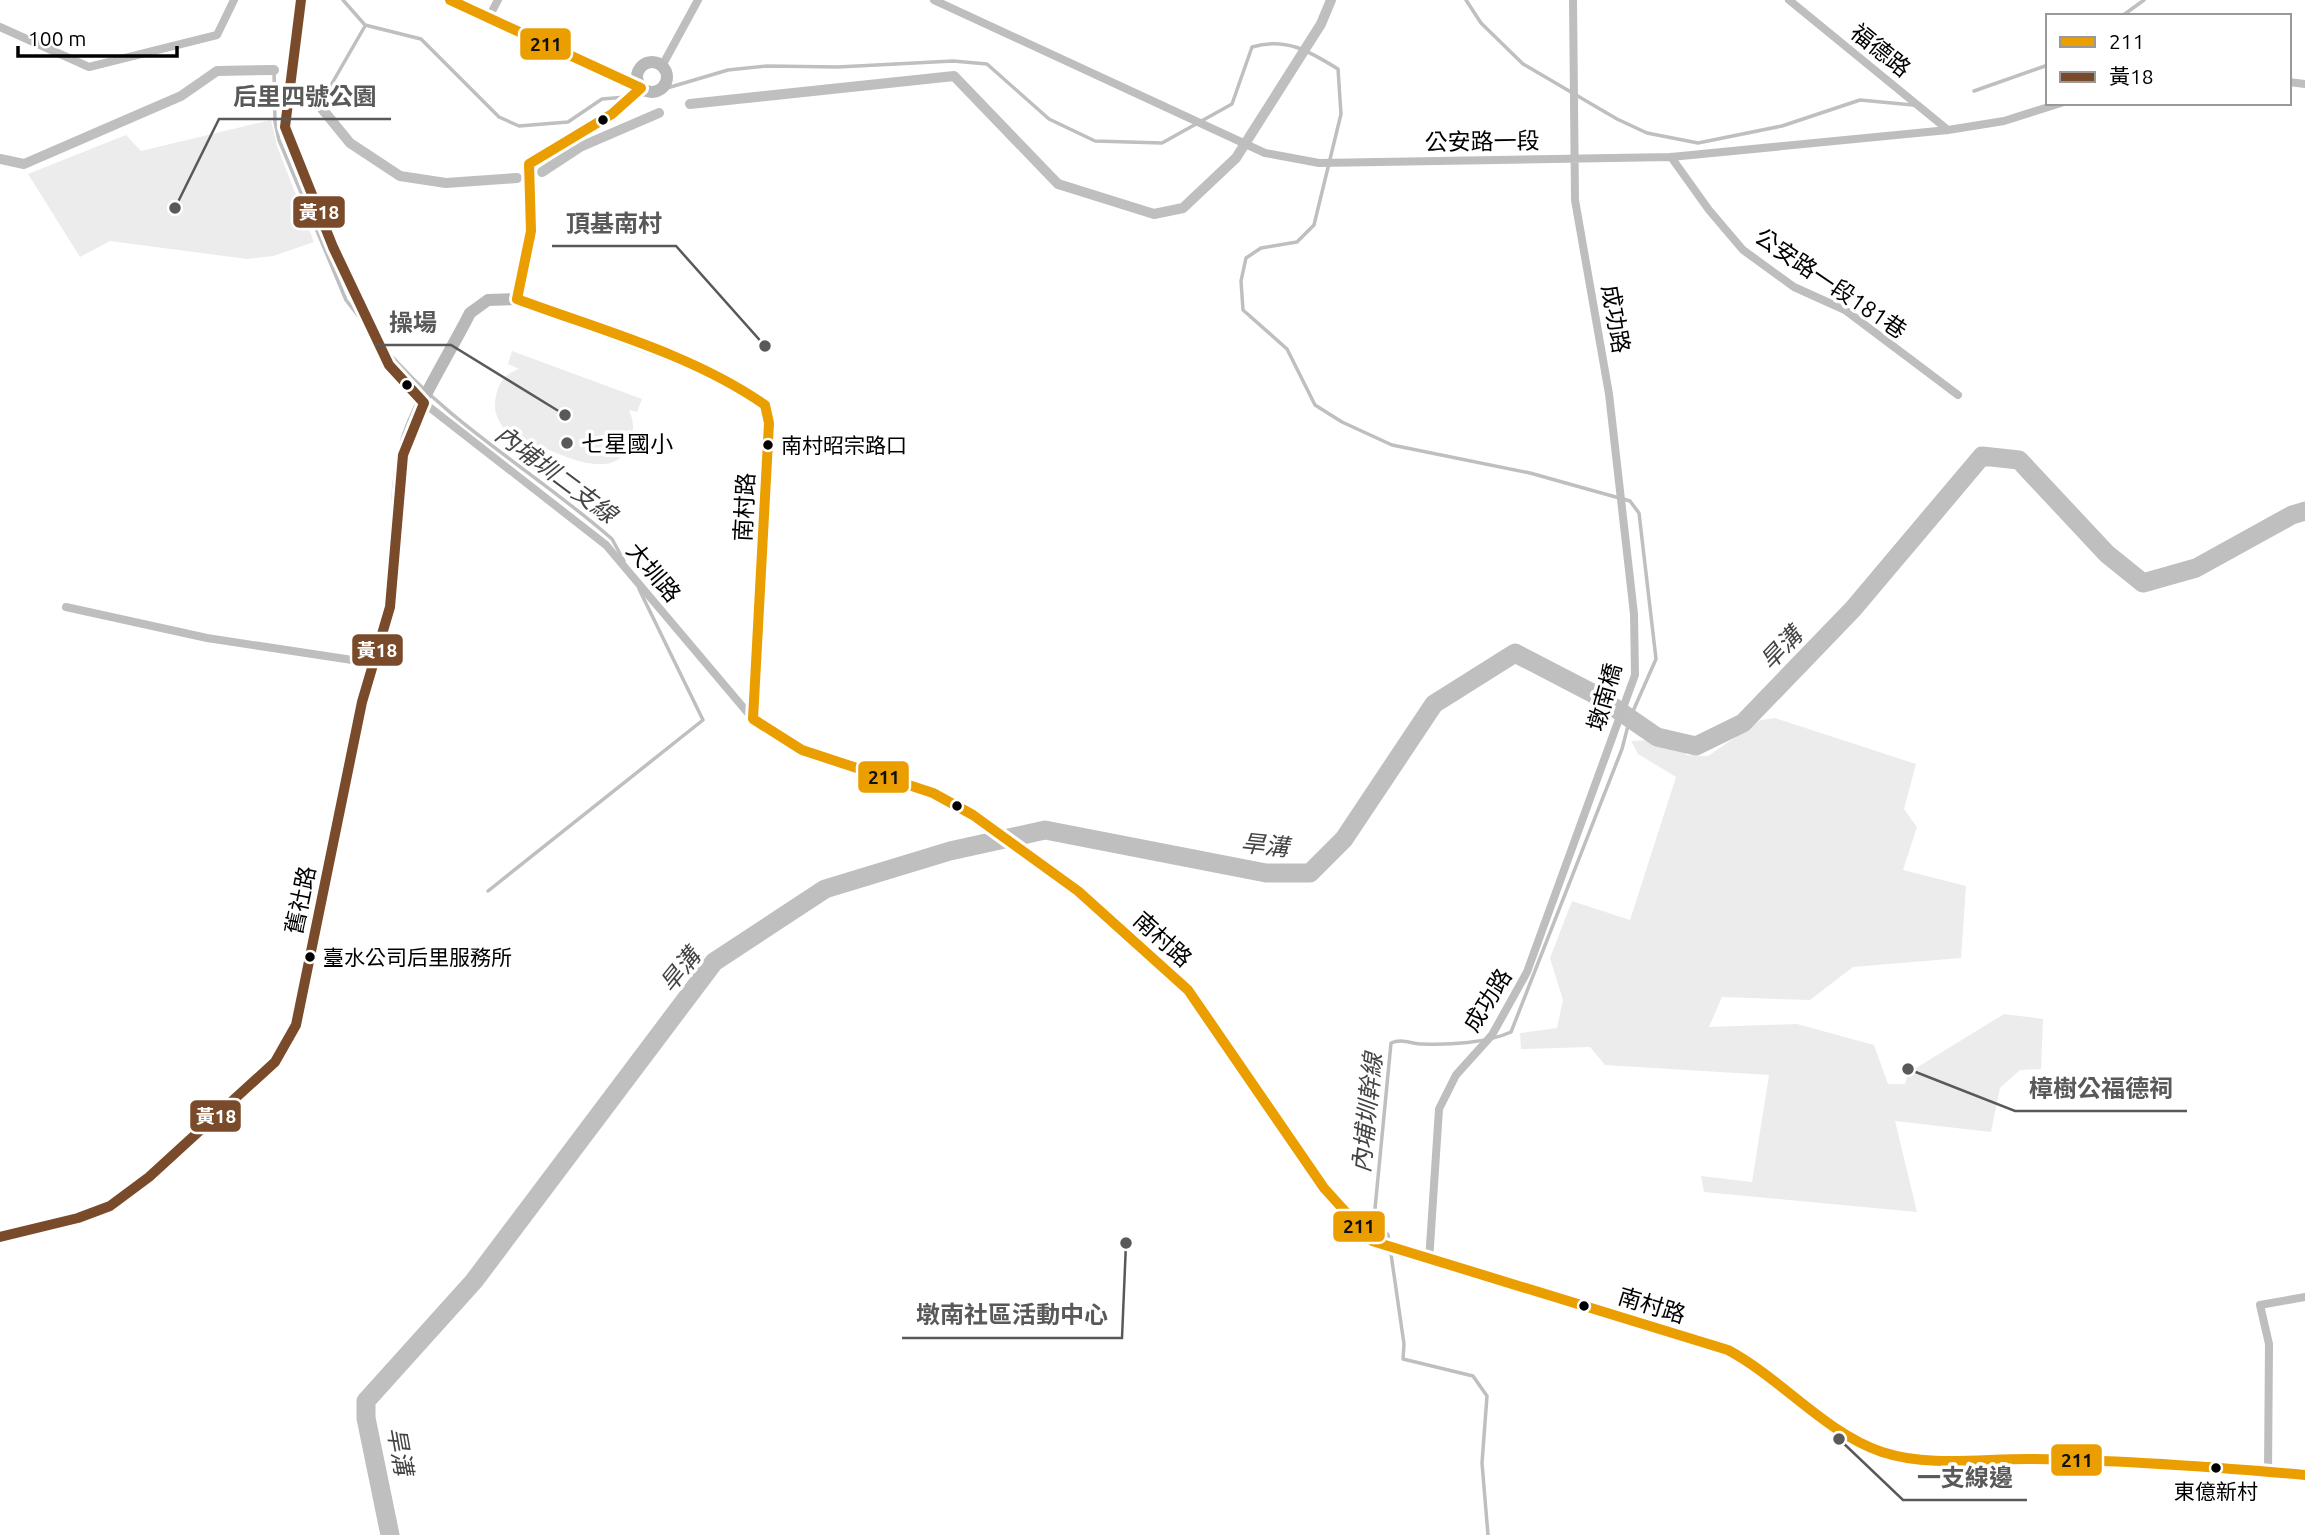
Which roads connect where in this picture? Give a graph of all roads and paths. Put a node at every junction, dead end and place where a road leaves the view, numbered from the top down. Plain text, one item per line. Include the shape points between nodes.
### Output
1 (234, 0) edge
2 (302, 0) edge
3 (450, 0) edge
4 (498, 0) edge
5 (698, 0) edge
6 (933, 0) edge
7 (1573, 0) edge
8 (1788, 0) edge
9 (488, 19) junction
10 (0, 27) edge
11 (662, 66) junction
12 (641, 88) junction
13 (2055, 105) edge
14 (1948, 130) junction
15 (1671, 157) junction
16 (1574, 159) junction
17 (517, 299) junction
18 (1958, 395) dead end
19 (424, 403) junction
20 (66, 607) dead end
21 (1636, 644) joint
22 (372, 663) junction
23 (753, 719) junction
24 (1605, 760) joint
25 (0, 1237) edge
26 (1429, 1261) junction
27 (2305, 1297) edge
28 (2268, 1472) junction
29 (2305, 1475) edge

1 - 10 street via 217,35 89,67
2 - 19 street, 大圳路 via 285,127 333,247 389,365
3 - 9 street
4 - 9 street
5 - 11 street
6 - 16 street, 公安路一段 via 1265,153 1319,163
7 - 16 street, 成功路
8 - 14 street, 福德路
9 - 12 street
11 - 12 street via 652,62 639,67
11 - 12 street via 668,83 654,91
12 - 17 street via 612,114 529,164 531,231
13 - 14 street, 公安路一段 via 2004,121
14 - 15 street, 公安路一段
15 - 16 street, 公安路一段
15 - 18 street, 公安路一段181巷 via 1743,250 1794,287 1845,310
16 - 21 street, 成功路 via 1575,200 1609,394
17 - 19 street, 舊社路 via 488,300 470,313
17 - 23 street, 南村路 via 698,367 765,405 768,437
19 - 22 street, 舊社路 via 407,438 392,592 384,636
19 - 23 street, 大圳路 via 606,545
20 - 22 street via 207,638
21 - 24 street, 墩南橋 via 1634,675
22 - 25 street, 舊社路 via 296,1025 284,1048 269,1068 159,1168 110,1206
23 - 26 street, 南村路 via 802,750 933,793 983,822 1078,891 1188,990 1348,1218 1372,1241
24 - 26 street, 成功路 via 1527,972 1492,1035 1457,1074 1439,1109
26 - 28 street, 南村路 via 1728,1350 1862,1444 1894,1455
27 - 28 street via 2260,1305 2269,1344
28 - 29 street, 南村路

